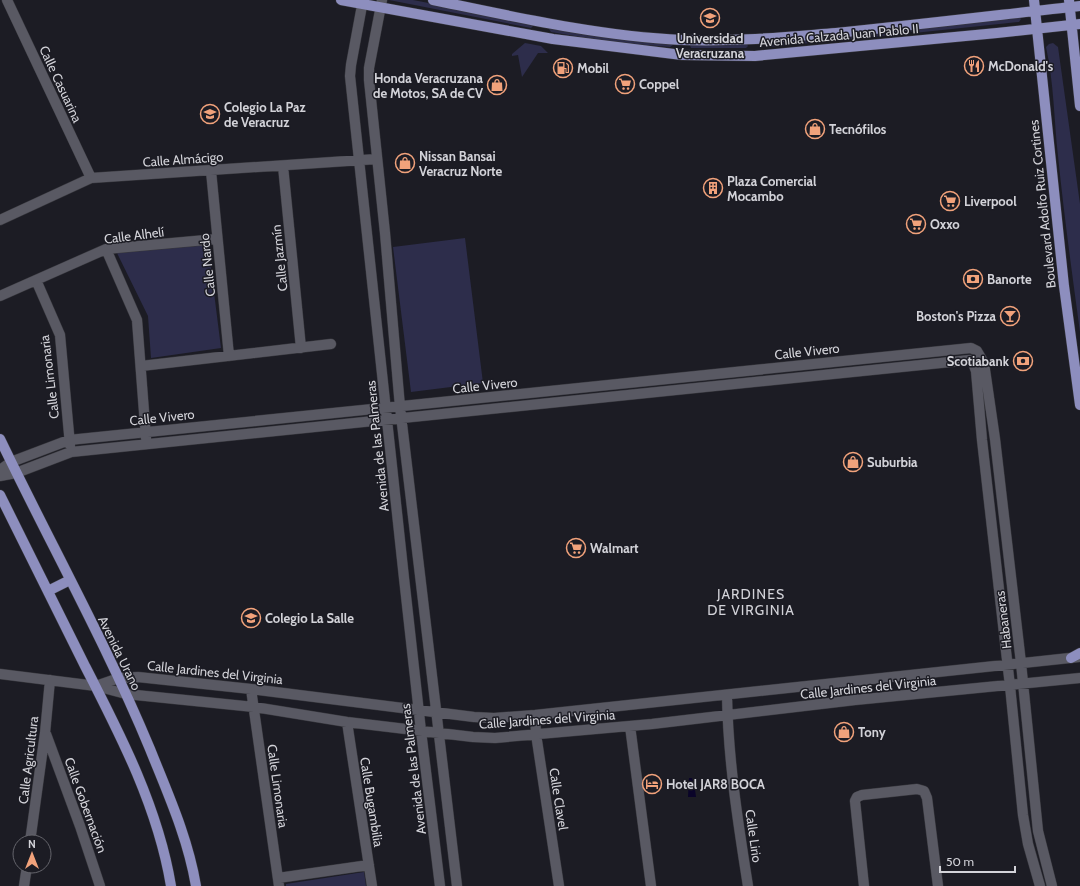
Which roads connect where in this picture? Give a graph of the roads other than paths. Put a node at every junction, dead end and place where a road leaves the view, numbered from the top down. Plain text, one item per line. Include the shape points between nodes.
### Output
1 (7, 0) edge
2 (341, 0) edge
3 (433, 0) edge
4 (1034, 0) edge
5 (363, 2) edge
6 (381, 4) edge
7 (1073, 4) edge
8 (1035, 11) junction
9 (541, 22) junction
10 (1076, 24) edge
11 (1037, 29) junction
12 (540, 37) junction
13 (754, 40) junction
14 (755, 56) junction
15 (1080, 106) edge
16 (377, 159) junction
17 (358, 160) junction
18 (283, 166) junction
19 (211, 171) junction
20 (91, 178) junction
21 (0, 220) edge
22 (217, 238) junction
23 (106, 249) junction
24 (36, 280) junction
25 (0, 296) edge
26 (331, 344) dead end
27 (301, 348) junction
28 (977, 351) joint
29 (229, 356) junction
30 (880, 356) junction
31 (973, 363) joint
32 (141, 366) junction
33 (881, 369) junction
34 (1080, 405) edge
35 (400, 407) junction
36 (386, 408) junction
37 (402, 419) junction
38 (265, 420) junction
39 (386, 420) junction
40 (217, 425) junction
41 (146, 432) junction
42 (266, 432) junction
43 (219, 437) junction
44 (0, 439) edge
45 (69, 440) junction
46 (147, 444) junction
47 (71, 452) junction
48 (11, 462) junction
49 (0, 470) edge
50 (16, 473) junction
51 (0, 476) edge
52 (0, 495) edge
53 (1008, 553) junction
54 (994, 554) junction
55 (420, 576) junction
56 (404, 578) junction
57 (70, 580) junction
58 (48, 591) junction
59 (1077, 656) edge
60 (1021, 663) junction
61 (1007, 664) junction
62 (0, 674) edge
63 (120, 678) junction
64 (1080, 678) edge
65 (50, 680) junction
66 (1023, 684) junction
67 (96, 686) junction
68 (1010, 686) junction
69 (251, 689) junction
70 (126, 694) junction
71 (727, 695) junction
72 (254, 707) junction
73 (419, 710) junction
74 (435, 712) junction
75 (535, 715) junction
76 (727, 715) junction
77 (347, 722) junction
78 (630, 726) junction
79 (421, 731) junction
80 (46, 732) junction
81 (438, 733) junction
82 (536, 734) junction
83 (31, 834) edge
84 (369, 865) junction
85 (26, 874) edge
86 (279, 882) edge
87 (24, 886) edge
88 (100, 886) edge
89 (171, 886) edge
90 (196, 886) edge
91 (372, 886) edge
92 (440, 886) edge
93 (457, 886) edge
94 (559, 886) edge
95 (651, 886) edge
96 (748, 886) edge
97 (864, 886) edge
98 (938, 886) edge
99 (1040, 886) edge
100 (1052, 886) edge

1 - 20 street, Calle Casuarina
2 - 5 main road, Avenida Calzada Juan Pablo II
3 - 9 main road, Avenida Calzada Juan Pablo II
4 - 8 main road, Boulevard Adolfo Ruiz Cortines
5 - 6 main road, Avenida Calzada Juan Pablo II
5 - 17 street, Avenida de las Palmeras via 350,76
6 - 12 main road, Avenida Calzada Juan Pablo II
6 - 16 street, Avenida de las Palmeras via 369,68
7 - 8 main road, Avenida Calzada Juan Pablo II
7 - 10 main road
8 - 11 main road, Boulevard Adolfo Ruiz Cortines
8 - 13 main road, Avenida Calzada Juan Pablo II via 903,27
9 - 12 main road
9 - 13 main road, Avenida Calzada Juan Pablo II via 611,33 682,40
10 - 11 main road, Avenida Calzada Juan Pablo II
10 - 15 main road
11 - 14 main road, Avenida Calzada Juan Pablo II
11 - 34 main road, Boulevard Adolfo Ruiz Cortines via 1064,286
12 - 14 main road, Avenida Calzada Juan Pablo II via 682,54
13 - 14 main road
16 - 17 street, Calle Almácigo
16 - 35 street, Avenida de las Palmeras
17 - 18 street, Calle Almácigo
17 - 36 street, Avenida de las Palmeras
18 - 19 street, Calle Almácigo
18 - 27 street, Calle Jazmín
19 - 20 street, Calle Almácigo
19 - 22 street, Calle Nardo
20 - 21 street, Calle Almácigo
22 - 23 street, Calle Alhelí
22 - 29 street, Calle Nardo
23 - 24 street, Calle Alhelí
23 - 32 street via 137,320
24 - 25 street, Calle Alhelí
24 - 45 street, Calle Limonaria via 60,336
26 - 27 street
27 - 29 street
28 - 30 street, Calle Vivero via 966,347
28 - 53 street, Habaneras via 984,363
29 - 32 street
30 - 33 street
30 - 35 street, Calle Vivero
31 - 33 street, Calle Vivero via 965,360
31 - 54 street, Habaneras via 976,371
32 - 41 street
33 - 37 street, Calle Vivero
35 - 36 street, Calle Vivero
35 - 37 street, Avenida de las Palmeras
36 - 38 street, Calle Vivero
36 - 39 street, Avenida de las Palmeras
37 - 39 street, Calle Vivero
37 - 55 street, Avenida de las Palmeras
38 - 40 street, Calle Vivero
38 - 42 street
39 - 42 street, Calle Vivero
39 - 56 street, Avenida de las Palmeras
40 - 41 street, Calle Vivero
40 - 43 street
41 - 45 street, Calle Vivero
41 - 46 street
42 - 43 street, Calle Vivero
43 - 46 street, Calle Vivero
44 - 48 main road, Avenida Urano
45 - 47 street, Calle Limonaria
45 - 48 street, Calle Vivero
46 - 47 street, Calle Vivero
47 - 50 street, Calle Vivero
48 - 49 street, Calle Vivero
48 - 50 main road, Avenida Urano
50 - 51 street, Calle Vivero
50 - 57 main road, Avenida Urano
52 - 58 main road
53 - 54 street
53 - 60 street, Habaneras
54 - 61 street, Habaneras
55 - 56 street
55 - 74 street, Avenida de las Palmeras
56 - 73 street, Avenida de las Palmeras
57 - 58 main road
57 - 63 main road, Avenida Urano
58 - 67 main road
59 - 60 street, Calle Jardines del Virginia
60 - 61 street, Calle Jardines del Virginia
60 - 66 street, Habaneras
61 - 68 street, Habaneras
61 - 71 street, Calle Jardines del Virginia
62 - 65 street
63 - 67 street, Calle Jardines del Virginia
63 - 69 street, Calle Jardines del Virginia via 138,677
63 - 70 main road, Avenida Urano
64 - 66 street, Calle Jardines del Virginia
65 - 67 street
65 - 80 street, Calle Agricultura
66 - 68 street, Calle Jardines del Virginia
66 - 100 street, Habaneras via 1038,831
67 - 70 street, Calle Jardines del Virginia
67 - 89 main road via 147,801 161,841
68 - 76 street, Calle Jardines del Virginia
68 - 99 street, Habaneras via 1024,822
69 - 72 street, Calle Limonaria
69 - 73 street, Calle Jardines del Virginia
70 - 72 street, Calle Jardines del Virginia
70 - 90 main road, Avenida Urano via 183,832
71 - 75 street, Calle Jardines del Virginia
71 - 76 street, Calle Lirio
72 - 77 street, Calle Jardines del Virginia
72 - 86 street, Calle Limonaria
73 - 74 street, Calle Jardines del Virginia
73 - 79 street, Avenida de las Palmeras
74 - 75 street, Calle Jardines del Virginia via 494,718
74 - 81 street, Avenida de las Palmeras
75 - 82 street, Calle Clavel
76 - 78 street, Calle Jardines del Virginia
76 - 96 street, Calle Lirio via 733,786
77 - 79 street, Calle Jardines del Virginia
77 - 84 street, Calle Bugambilia
78 - 82 street, Calle Jardines del Virginia
78 - 95 street
79 - 81 street, Calle Jardines del Virginia
79 - 92 street, Avenida de las Palmeras
80 - 83 street, Calle Agricultura
80 - 88 street, Calle Gobernación
81 - 82 street, Calle Jardines del Virginia via 495,738
81 - 93 street, Avenida de las Palmeras
82 - 94 street, Calle Clavel
84 - 86 street
84 - 91 street, Calle Bugambilia
85 - 87 street
97 - 98 street via 855,801 857,797 917,789 924,791 927,798

